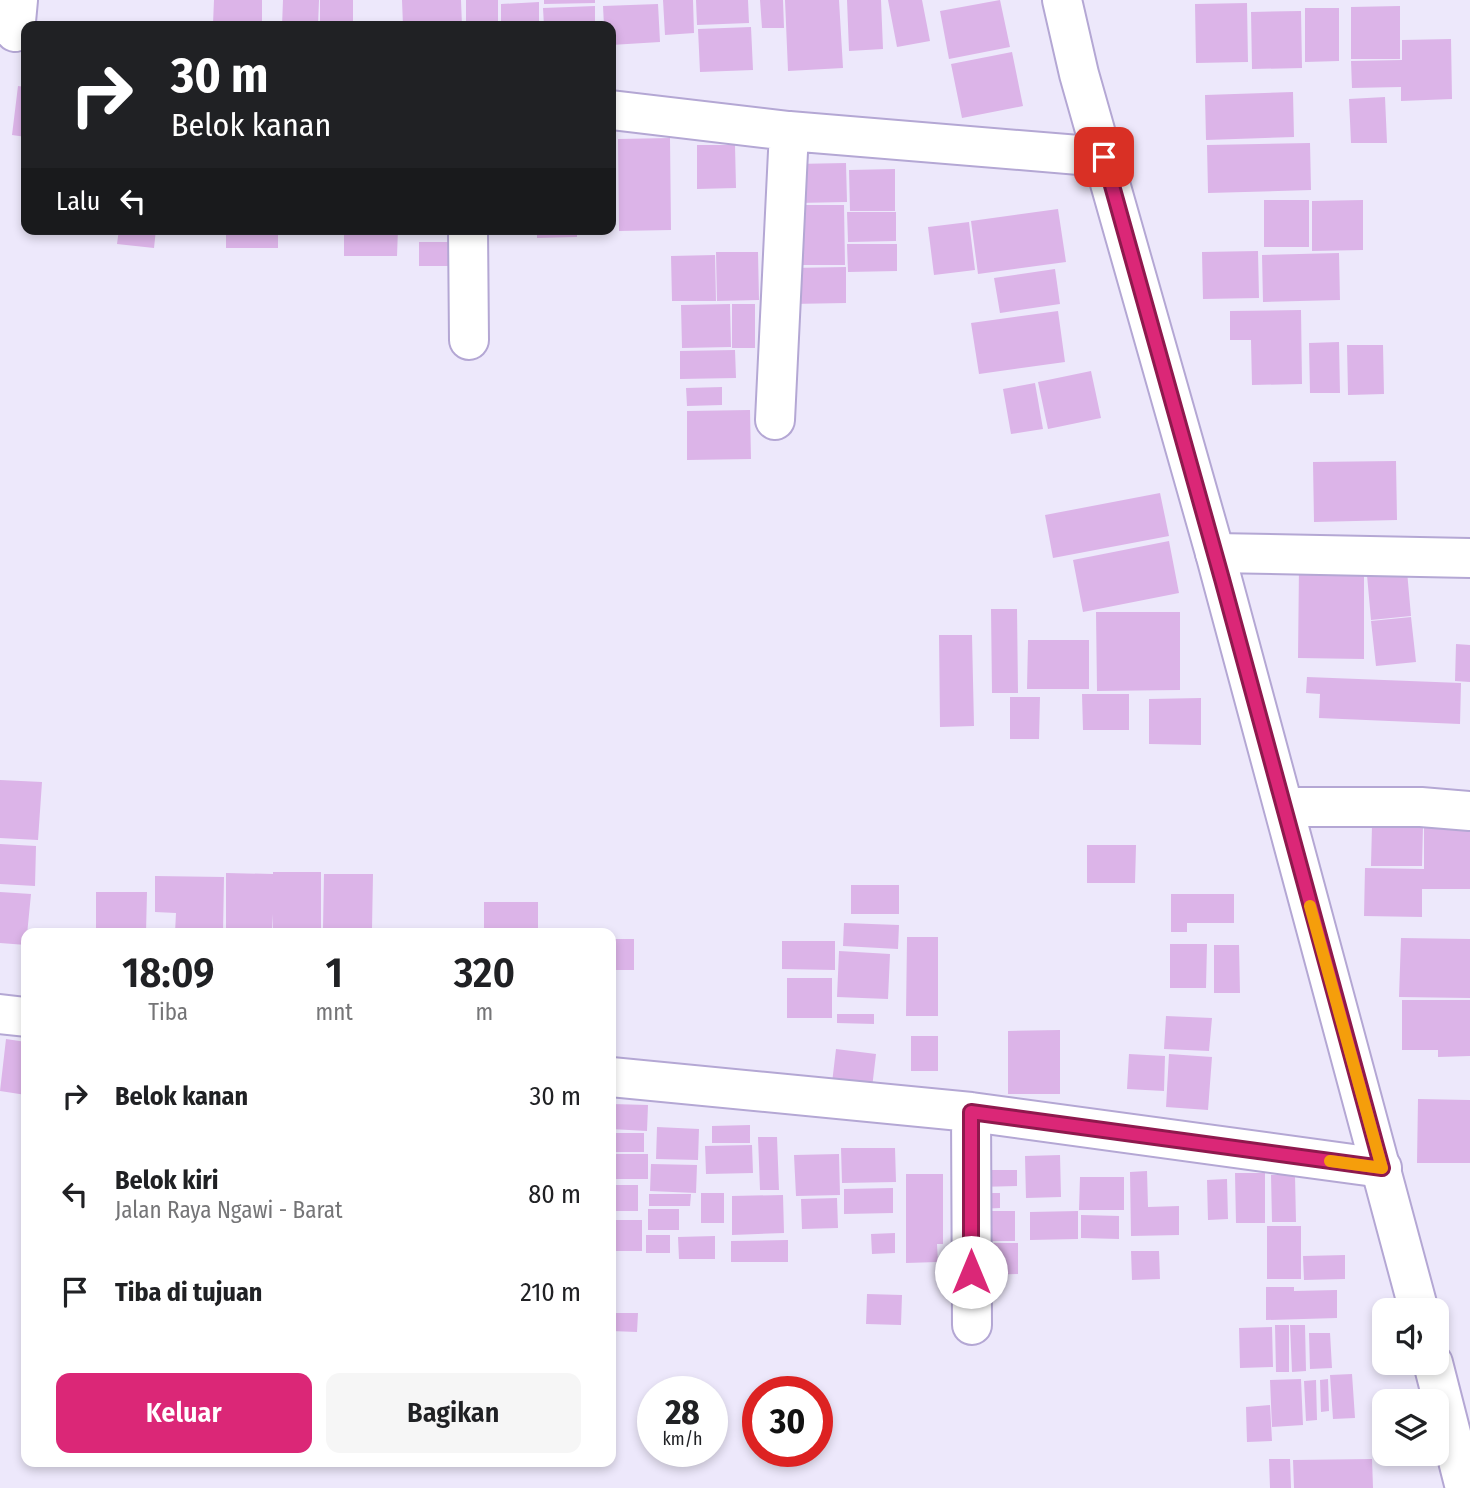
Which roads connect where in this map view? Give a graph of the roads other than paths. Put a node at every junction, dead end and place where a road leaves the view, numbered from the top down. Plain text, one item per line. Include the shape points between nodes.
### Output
1 (1062, 0) edge
2 (616, 111) edge
3 (789, 131) junction
4 (1104, 157) junction
5 (468, 235) edge
6 (470, 340) dead end
7 (775, 420) dead end
8 (1215, 553) junction
9 (1470, 558) edge
10 (1284, 807) junction
11 (1470, 811) edge
12 (0, 1014) edge
13 (21, 1016) edge
14 (616, 1077) edge
15 (971, 1112) junction
16 (1382, 1168) junction
17 (1416, 1298) edge
18 (972, 1325) dead end
19 (1436, 1375) edge
20 (1465, 1488) edge

1 - 4 street
2 - 3 street
3 - 4 street
3 - 7 street
4 - 8 street
5 - 6 street
8 - 9 street
8 - 10 street
10 - 11 street
10 - 16 street
12 - 13 street
14 - 15 street
15 - 16 street
15 - 18 street
16 - 17 street
19 - 20 street

